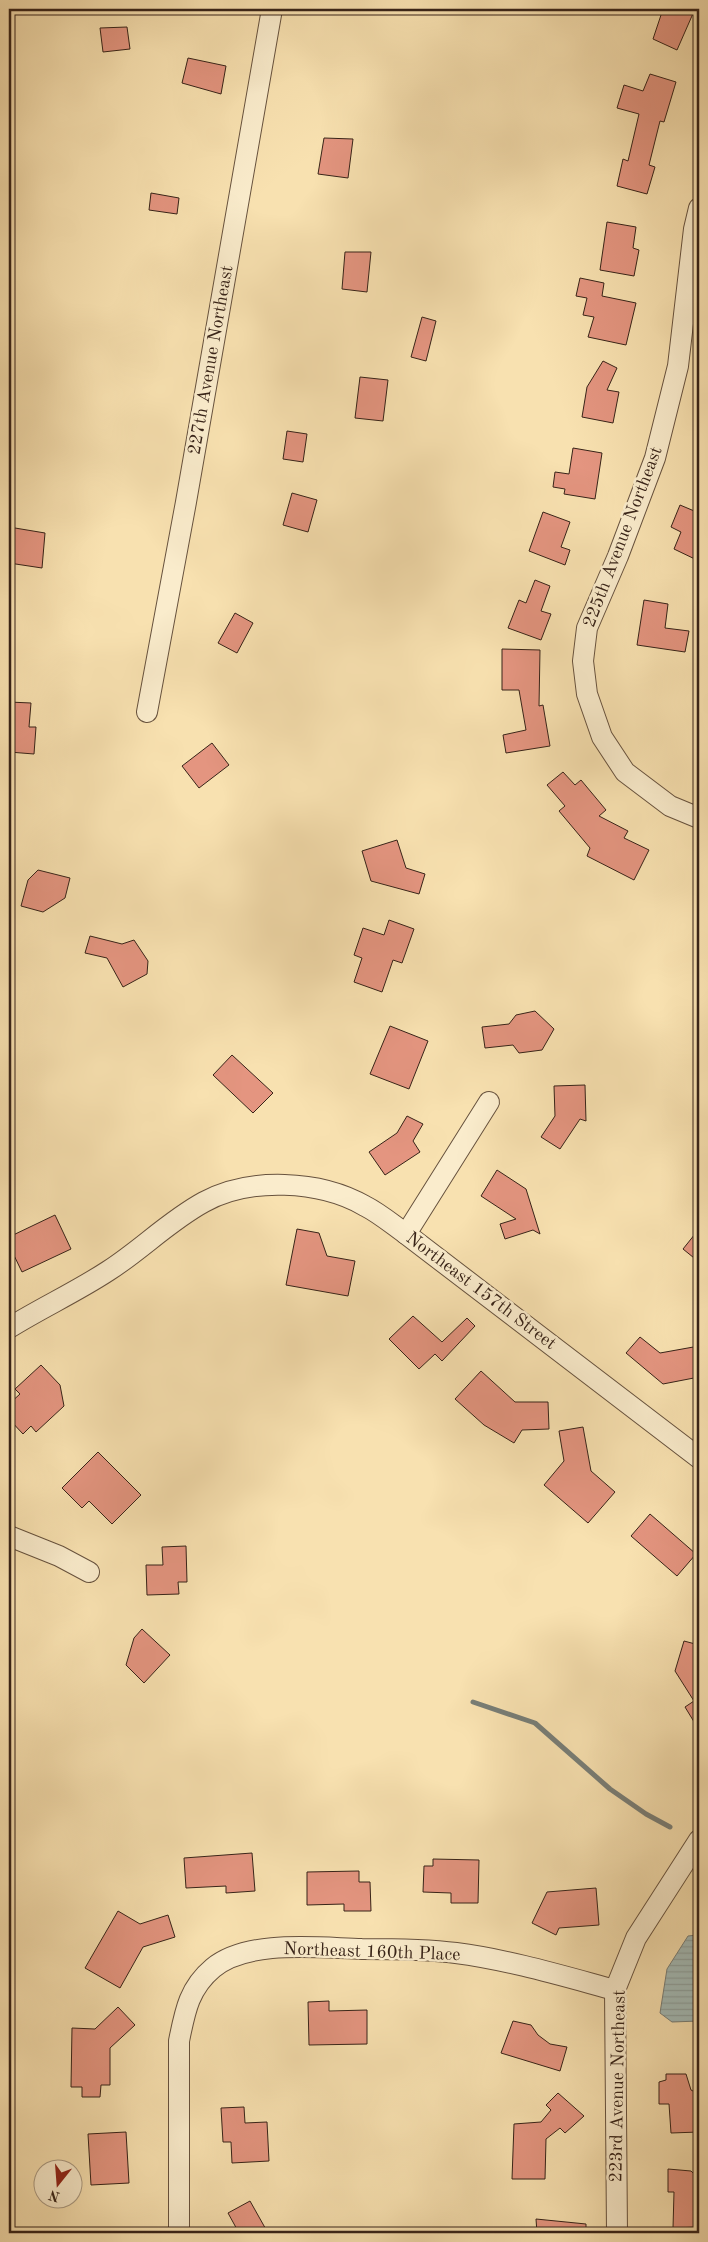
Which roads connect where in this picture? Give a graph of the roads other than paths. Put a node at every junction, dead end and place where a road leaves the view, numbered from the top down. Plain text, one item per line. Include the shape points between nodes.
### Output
1 (272, 9) edge
2 (699, 208) edge
3 (147, 712) dead end
4 (699, 818) edge
5 (489, 1102) dead end
6 (406, 1234) junction
7 (9, 1328) edge
8 (699, 1458) edge
9 (9, 1536) edge
10 (89, 1572) dead end
11 (699, 1840) edge
12 (615, 1990) junction
13 (179, 2233) edge
14 (617, 2233) edge

1 - 3 street, 227th Avenue Northeast
2 - 4 street, 225th Avenue Northeast via 678,366 655,458 618,556 586,628 583,661 588,694 602,736 626,772 670,806
5 - 6 street
6 - 7 street, Northeast 157th Street via 364,1205 323,1190 283,1184 238,1187 204,1202 107,1272
6 - 8 street, Northeast 157th Street
9 - 10 street
11 - 12 street, 223rd Avenue Northeast via 636,1938
12 - 13 street, Northeast 160th Place via 527,1966 456,1953 301,1947 241,1954 215,1966 195,1986 184,2012 179,2041
12 - 14 street, 223rd Avenue Northeast

